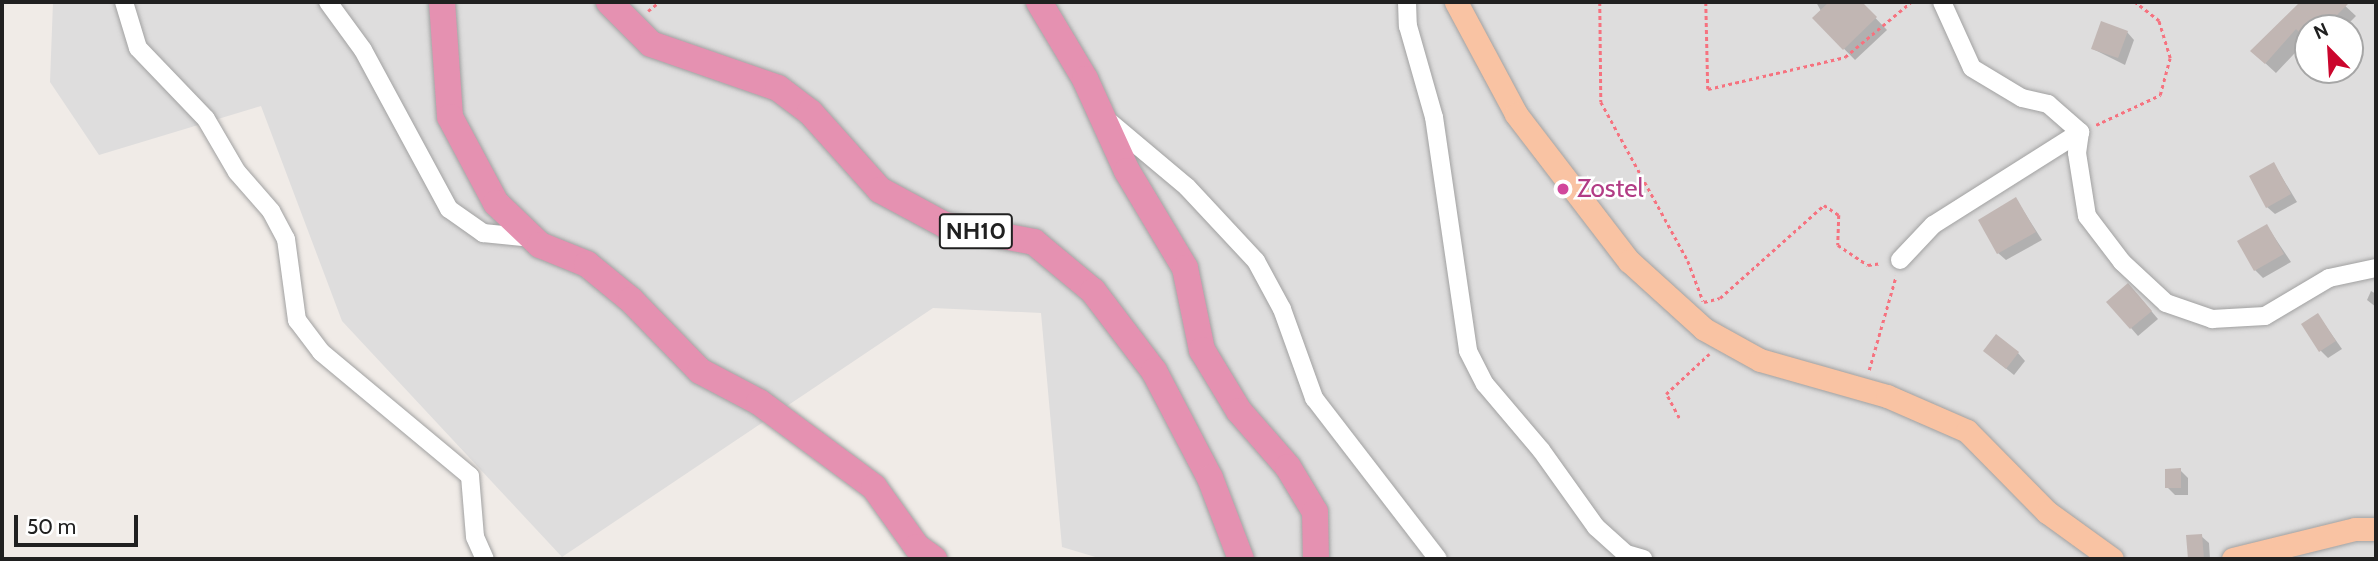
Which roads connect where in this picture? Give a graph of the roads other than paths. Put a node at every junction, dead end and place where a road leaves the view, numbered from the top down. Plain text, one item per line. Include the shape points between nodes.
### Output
1 (124, 2) edge
2 (328, 2) edge
3 (442, 2) edge
4 (609, 2) edge
5 (1039, 2) edge
6 (1407, 2) edge
7 (1456, 2) edge
8 (1942, 2) edge
9 (1101, 114) junction
10 (2080, 132) junction
11 (533, 238) junction
12 (1900, 260) road end
13 (2376, 268) edge
14 (2376, 529) edge
15 (1433, 557) edge
16 (485, 559) edge
17 (934, 559) edge
18 (1241, 559) edge
19 (1316, 559) edge
20 (1643, 559) edge
21 (2112, 559) edge
22 (2233, 559) edge

1 - 16 street via 138,48 206,119 237,172 276,220 286,239 297,320 321,352 470,476 475,537
2 - 11 street via 363,50 449,209 483,233
3 - 11 highway via 450,117 496,203
4 - 18 highway, NH10 via 651,44 778,88 810,112 880,190 945,225 1034,242 1093,291 1154,371 1210,478
5 - 9 highway
6 - 20 street via 1408,26 1434,117 1468,351 1485,384 1541,450 1596,527 1626,554
7 - 21 main road via 1516,114 1629,261 1704,329 1760,360 1862,389 1967,431 2047,512
8 - 10 street via 1972,68 2022,98 2048,104
9 - 15 street via 1187,187 1256,261 1282,309 1314,398
9 - 19 highway via 1127,172 1185,268 1202,350 1240,411 1288,467 1315,512
10 - 12 street via 1933,225
10 - 13 street via 2077,153 2087,216 2122,262 2166,303 2212,319 2265,316 2329,278
11 - 17 highway via 587,264 631,300 700,371 759,402 874,487 917,547
14 - 22 main road via 2355,529

